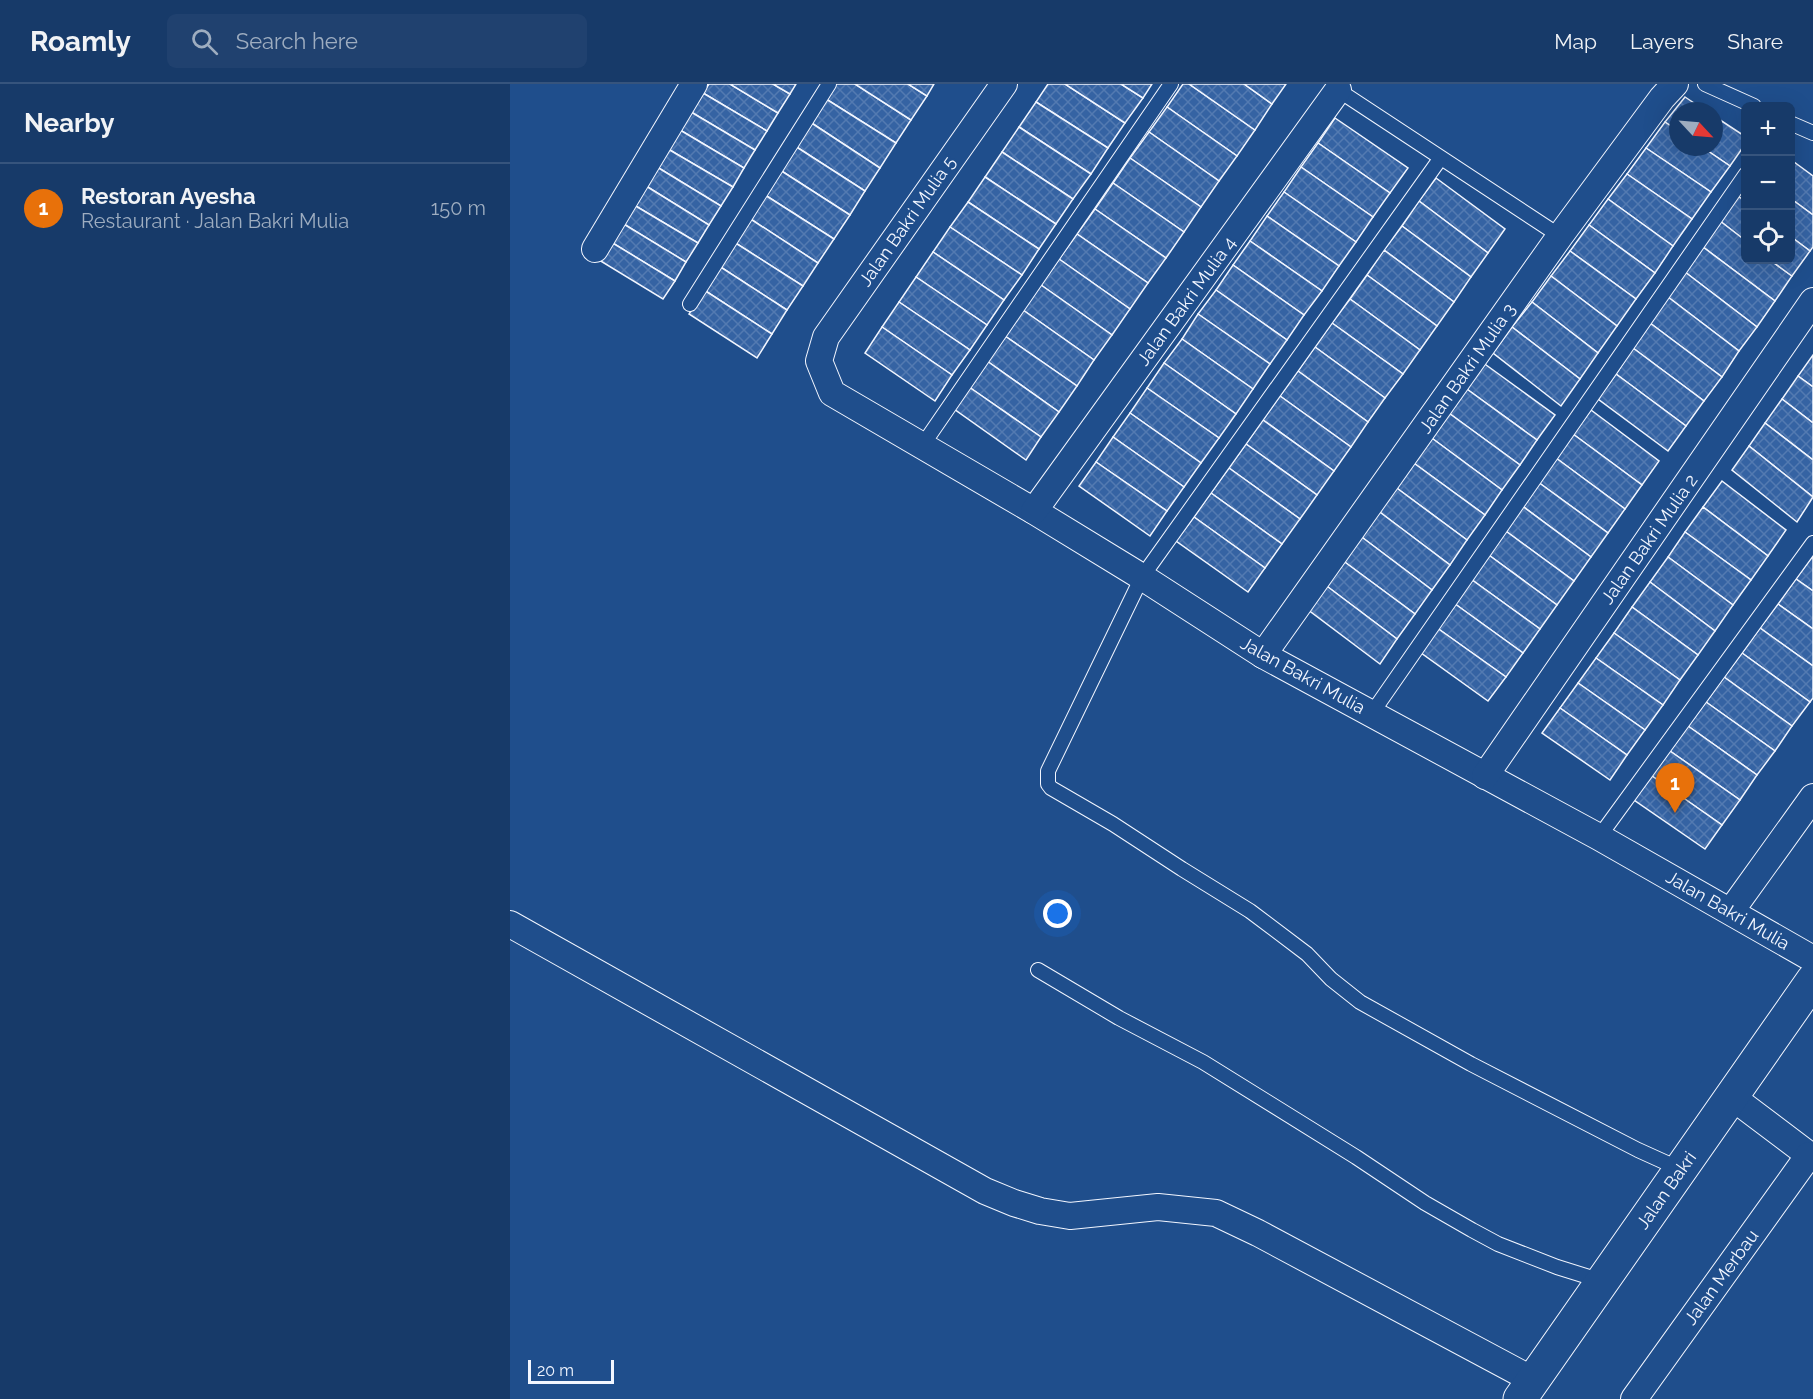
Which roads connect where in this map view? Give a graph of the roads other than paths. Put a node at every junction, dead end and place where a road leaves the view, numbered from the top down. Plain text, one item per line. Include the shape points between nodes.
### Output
1 (694, 84) edge
2 (829, 84) edge
3 (1004, 84) edge
4 (1171, 84) edge
5 (1675, 84) edge
6 (1705, 84) edge
7 (1335, 86) edge
8 (1745, 102) edge
9 (1795, 125) edge
10 (1813, 134) edge
11 (1440, 159) junction
12 (1741, 181) edge
13 (1560, 236) junction
14 (595, 249) dead end
15 (1813, 301) edge
16 (690, 304) dead end
17 (819, 361) joint
18 (922, 446) junction
19 (1034, 511) junction
20 (1813, 543) edge
21 (1142, 577) junction
22 (1263, 655) junction
23 (1372, 713) junction
24 (1485, 776) junction
25 (1813, 797) edge
26 (1599, 837) junction
27 (1731, 911) junction
28 (510, 924) edge
29 (1813, 959) edge
30 (1038, 970) dead end
31 (1809, 994) edge
32 (1732, 1097) junction
33 (1811, 1157) edge
34 (1680, 1170) junction
35 (1602, 1281) junction
36 (1526, 1389) edge
37 (1634, 1399) edge

1 - 14 street
2 - 16 lane
3 - 17 street, Jalan Bakri Mulia 5 via 826,337
4 - 18 lane
5 - 13 street, Jalan Bakri Mulia 3
6 - 8 lane
7 - 11 lane
7 - 19 street, Jalan Bakri Mulia 4
9 - 10 lane
11 - 13 lane
11 - 21 lane
12 - 23 lane
13 - 22 street, Jalan Bakri Mulia 3
15 - 24 street, Jalan Bakri Mulia 2
17 - 18 street, Jalan Bakri Mulia via 832,393
18 - 19 street, Jalan Bakri Mulia
19 - 21 street, Jalan Bakri Mulia
20 - 26 lane
21 - 22 street, Jalan Bakri Mulia
21 - 34 lane via 1048,771 1051,788 1250,911 1307,954 1359,1002
22 - 23 street, Jalan Bakri Mulia
23 - 24 street, Jalan Bakri Mulia
24 - 26 street, Jalan Bakri Mulia
25 - 27 street
26 - 27 street, Jalan Bakri Mulia
27 - 29 street, Jalan Bakri Mulia
28 - 36 street via 985,1191 1040,1211 1070,1216 1158,1207 1216,1213 1258,1233
30 - 35 lane via 1203,1062 1472,1230 1498,1244
31 - 32 main road, Jalan Bakri
32 - 33 street
32 - 34 main road, Jalan Bakri
33 - 37 street, Jalan Merbau
34 - 35 main road, Jalan Bakri
35 - 36 main road, Jalan Bakri

